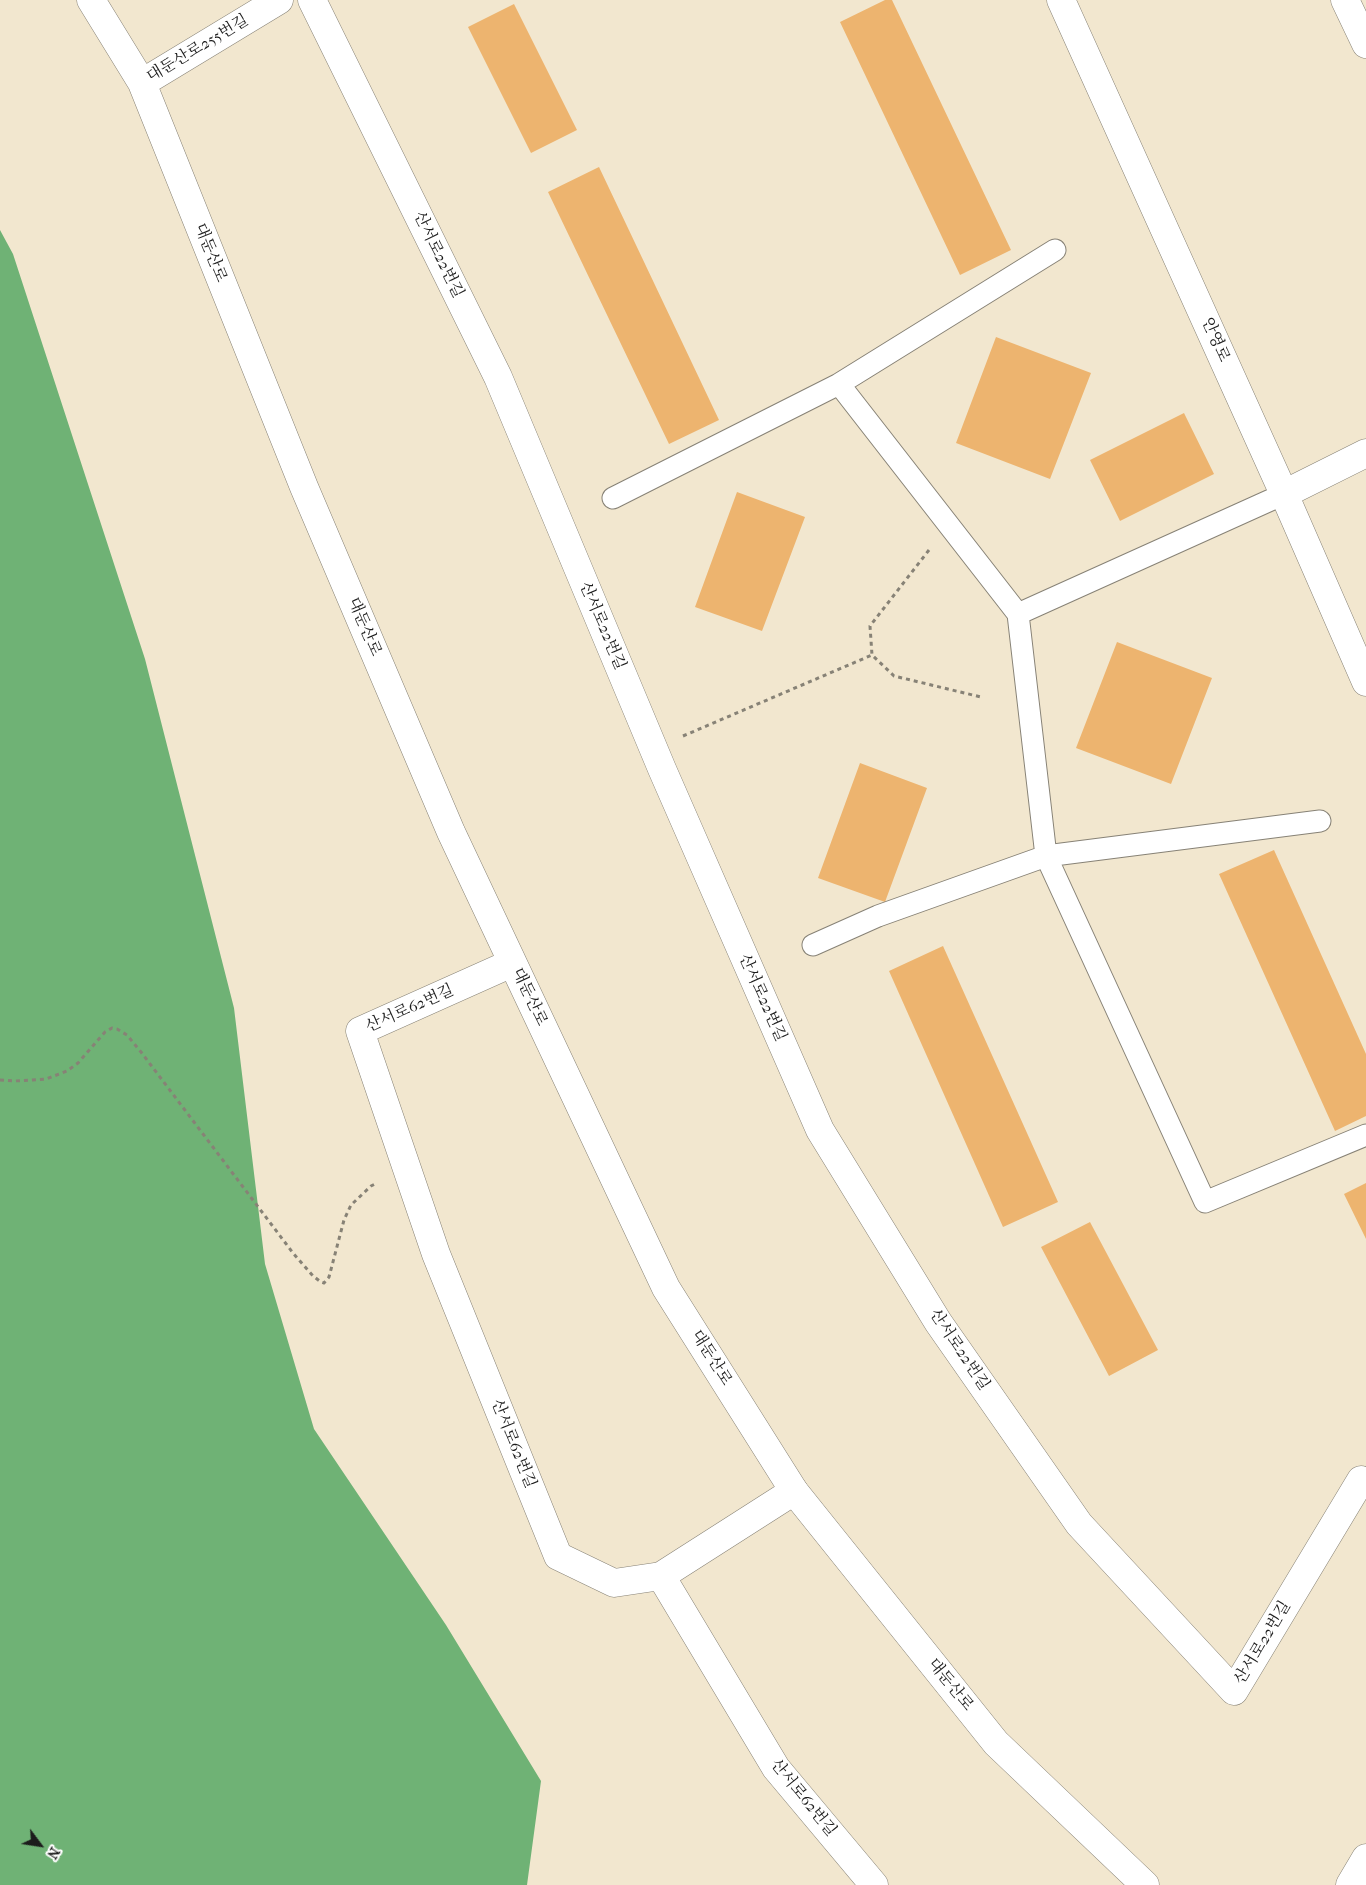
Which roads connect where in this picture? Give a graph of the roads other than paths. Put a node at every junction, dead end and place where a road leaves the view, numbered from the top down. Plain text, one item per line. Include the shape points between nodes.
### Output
1 (91, 0) edge
2 (280, 0) edge
3 (312, 0) edge
4 (1061, 0) edge
5 (1345, 0) edge
6 (1366, 44) edge
7 (142, 83) junction
8 (1055, 250) dead end
9 (839, 384) junction
10 (1366, 453) edge
11 (1284, 494) junction
12 (613, 498) dead end
13 (1018, 614) junction
14 (1366, 682) edge
15 (1320, 821) dead end
16 (1046, 856) junction
17 (814, 945) dead end
18 (512, 963) junction
19 (1366, 1135) edge
20 (1366, 1483) edge
21 (794, 1491) junction
22 (661, 1576) junction
23 (1366, 1858) edge
24 (874, 1885) edge
25 (1145, 1885) edge
26 (1350, 1885) edge

1 - 7 street, 대둔산로
2 - 7 street, 대둔산로255번길
3 - 20 street, 산서로22번길 via 498,377 662,769 820,1130 938,1322 1079,1524 1234,1691 1361,1480
4 - 11 street, 안영로
5 - 6 street
7 - 18 street, 대둔산로 via 304,487 452,832
8 - 9 lane
9 - 12 lane
9 - 13 lane
10 - 11 street
11 - 13 lane
11 - 14 street, 안영로
13 - 16 lane
15 - 16 lane
16 - 17 lane via 878,916
16 - 19 lane via 1205,1202
18 - 21 street, 대둔산로 via 666,1288
18 - 22 street, 산서로62번길 via 360,1031 436,1254 558,1556 614,1583
21 - 22 street
21 - 25 street, 대둔산로 via 996,1743
22 - 24 street, 산서로62번길 via 776,1768
23 - 26 street

